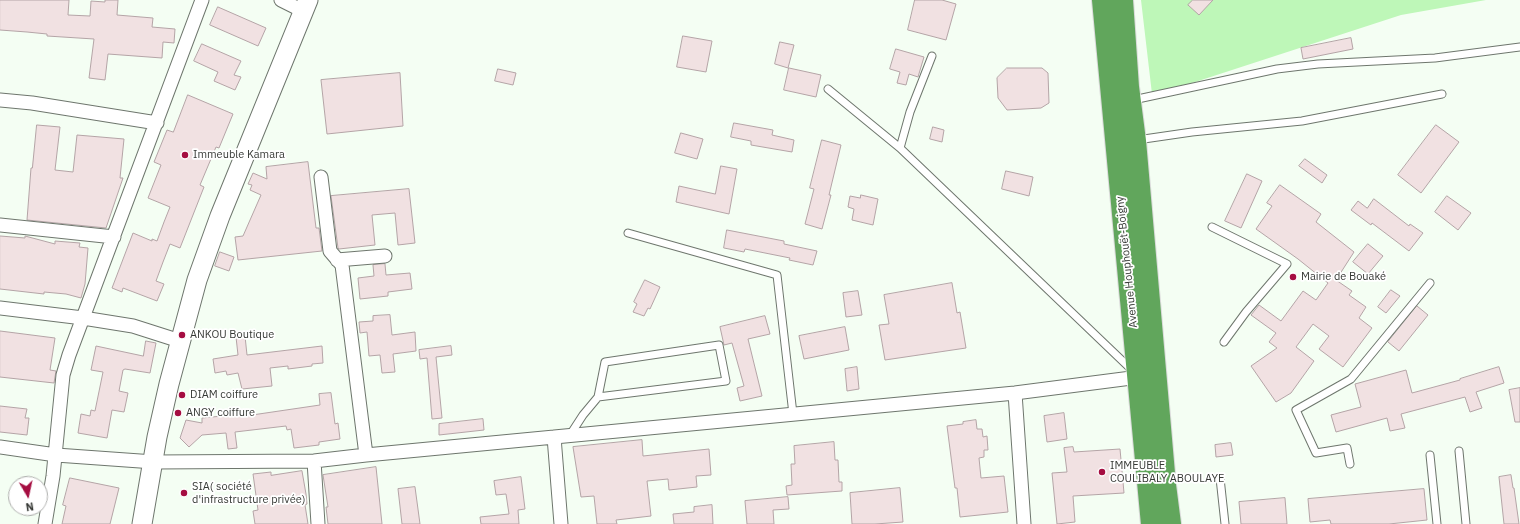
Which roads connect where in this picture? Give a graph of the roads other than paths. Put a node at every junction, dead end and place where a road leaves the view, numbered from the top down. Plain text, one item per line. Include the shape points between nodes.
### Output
1 (202, 0) edge
2 (281, 0) edge
3 (1103, 0) edge
4 (1122, 0) edge
5 (306, 6) edge
6 (1520, 47) edge
7 (932, 56) dead end
8 (828, 89) dead end
9 (1442, 94) dead end
10 (0, 100) edge
11 (1130, 100) junction
12 (157, 123) junction
13 (1135, 141) junction
14 (900, 148) junction
15 (321, 177) dead end
16 (0, 225) edge
17 (1212, 227) dead end
18 (628, 233) dead end
19 (114, 237) junction
20 (385, 256) dead end
21 (337, 260) junction
22 (1430, 283) dead end
23 (0, 308) edge
24 (84, 318) junction
25 (180, 341) junction
26 (1224, 342) dead end
27 (1139, 377) junction
28 (1015, 393) junction
29 (598, 397) junction
30 (793, 414) junction
31 (570, 435) junction
32 (554, 437) junction
33 (0, 447) edge
34 (1459, 452) dead end
35 (56, 455) junction
36 (366, 455) junction
37 (1430, 455) dead end
38 (314, 461) junction
39 (154, 462) junction
40 (1350, 464) dead end
41 (1220, 478) dead end
42 (45, 524) edge
43 (142, 524) edge
44 (318, 524) edge
45 (561, 524) edge
46 (1024, 524) edge
47 (1152, 524) edge
48 (1170, 524) edge
49 (1225, 524) edge
50 (1437, 524) edge
51 (1466, 524) edge

1 - 12 street
2 - 5 street
3 - 27 highway, Avenue Houphouët-Boigny
4 - 11 highway, Avenue Houphouët-Boigny
5 - 25 main road via 220,216 197,280
6 - 11 lane via 1435,58 1318,64 1277,69
7 - 14 lane via 910,112
8 - 14 lane
9 - 13 lane via 1302,121 1192,132
10 - 12 street
11 - 13 highway, Avenue Houphouët-Boigny
12 - 19 street
13 - 48 highway, Avenue Houphouët-Boigny
14 - 27 lane
15 - 21 street via 330,251
16 - 19 street
17 - 26 lane via 1287,264
18 - 30 lane via 777,275
19 - 24 street
20 - 21 street
21 - 36 street via 342,265
22 - 40 lane via 1351,378 1296,410 1316,453 1348,448
23 - 24 street
24 - 25 street via 133,326
24 - 35 street via 63,375
25 - 39 main road via 157,438
27 - 28 street
27 - 47 highway, Avenue Houphouët-Boigny
28 - 30 street
28 - 46 street
29 - 29 lane via 605,362 719,345 726,381
29 - 31 lane
30 - 31 street
31 - 32 street
32 - 36 street
32 - 45 street
33 - 35 street
34 - 51 lane
35 - 39 street
35 - 42 street
36 - 38 street
37 - 50 lane
38 - 39 street
38 - 44 street
39 - 43 main road
41 - 49 lane

